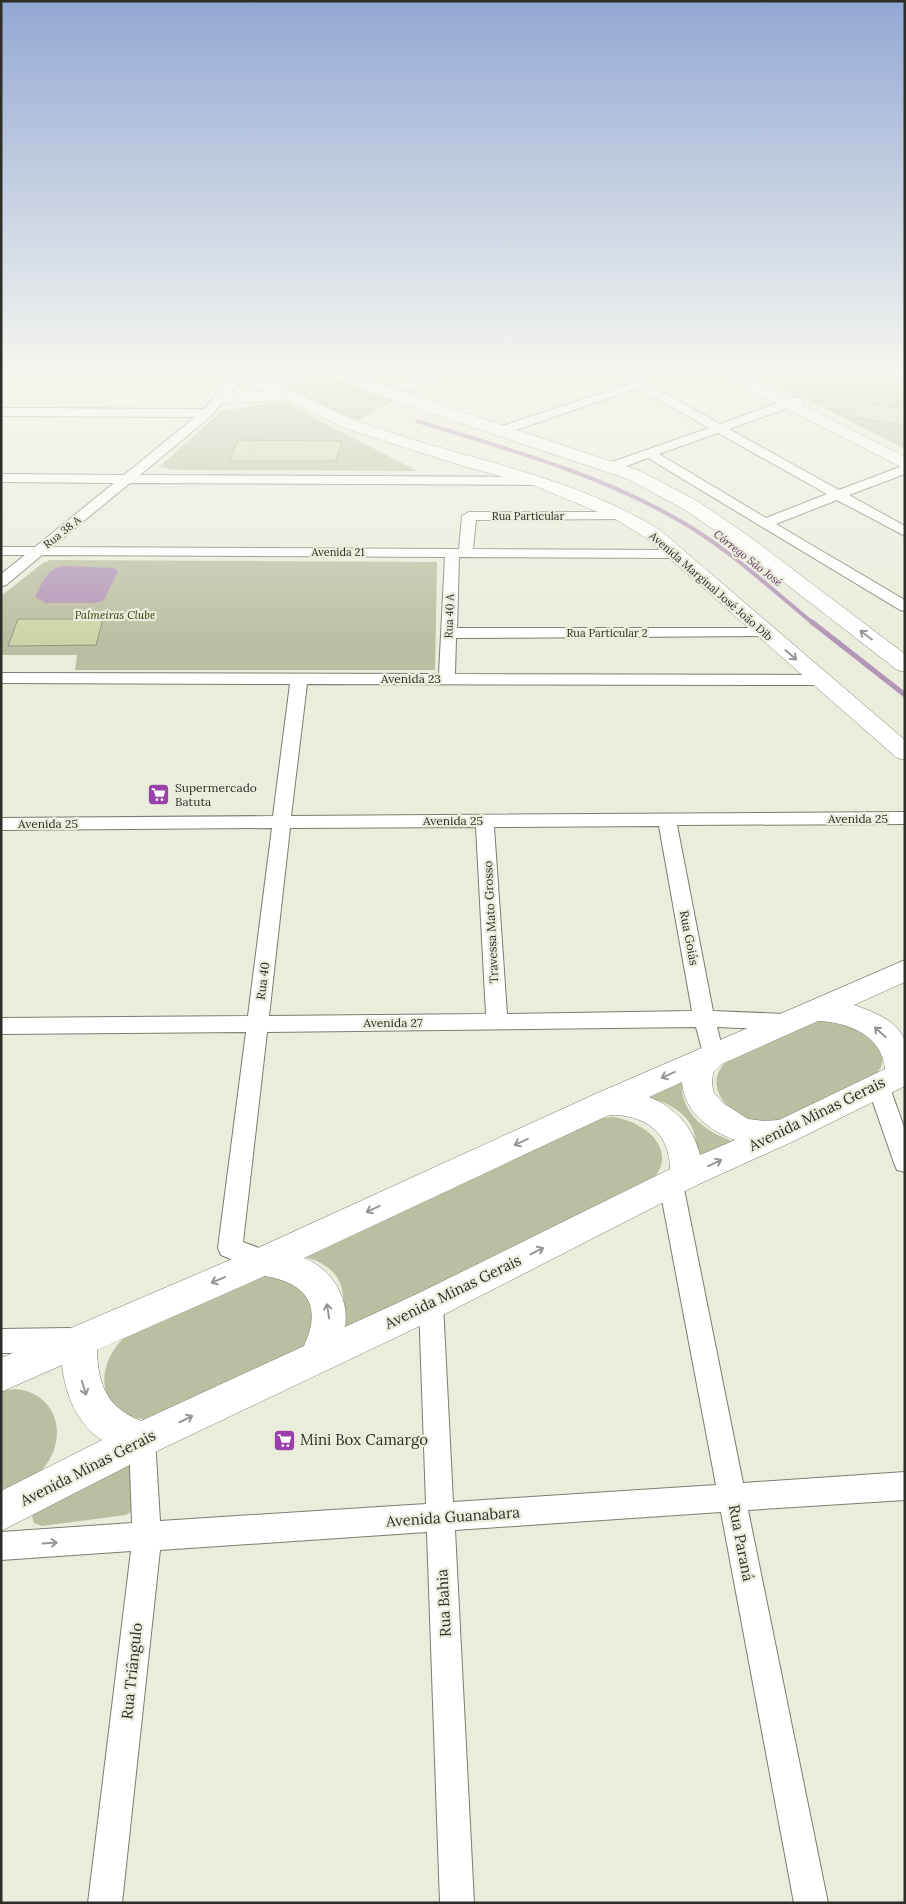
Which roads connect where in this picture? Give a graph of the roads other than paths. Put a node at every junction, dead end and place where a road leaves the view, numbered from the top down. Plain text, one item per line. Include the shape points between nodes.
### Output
1 (144, 464) edge
2 (479, 464) edge
3 (601, 464) edge
4 (619, 464) edge
5 (666, 464) edge
6 (783, 464) edge
7 (611, 467) junction
8 (905, 469) edge
9 (1, 478) edge
10 (127, 478) junction
11 (539, 481) junction
12 (838, 495) junction
13 (624, 516) junction
14 (765, 523) junction
15 (905, 532) edge
16 (1, 551) edge
17 (38, 552) junction
18 (459, 553) junction
19 (675, 554) junction
20 (1, 582) edge
21 (905, 607) edge
22 (449, 633) junction
23 (765, 633) junction
24 (905, 665) edge
25 (1, 678) edge
26 (299, 679) junction
27 (447, 680) junction
28 (820, 680) junction
29 (905, 753) edge
30 (905, 818) edge
31 (666, 820) junction
32 (485, 821) junction
33 (282, 823) junction
34 (1, 824) edge
35 (905, 970) edge
36 (814, 1010) junction
37 (704, 1019) junction
38 (497, 1022) junction
39 (785, 1022) junction
40 (258, 1023) junction
41 (1, 1026) edge
42 (713, 1055) junction
43 (894, 1077) edge
44 (604, 1104) junction
45 (783, 1132) junction
46 (905, 1162) edge
47 (678, 1180) junction
48 (263, 1261) junction
49 (431, 1304) junction
50 (78, 1340) junction
51 (1, 1341) edge
52 (317, 1357) junction
53 (1, 1375) edge
54 (142, 1439) junction
55 (905, 1486) edge
56 (732, 1498) junction
57 (1, 1512) edge
58 (440, 1518) junction
59 (147, 1537) junction
60 (1, 1546) edge
61 (106, 1903) edge
62 (457, 1903) edge
63 (811, 1903) edge

1 - 10 street, Rua 38 A
2 - 11 main road, Avenida Marginal José João Dib
3 - 7 main road
4 - 7 street
5 - 14 street
6 - 12 street
24 -> 7 main road via 692,506 634,475
8 - 12 street
9 - 10 street
10 - 11 street
10 - 17 street, Rua 38 A
11 - 13 main road, Avenida Marginal José João Dib
12 - 14 street
12 - 15 street
13 - 18 street, Rua Particular via 469,516
13 - 19 main road, Avenida Marginal José João Dib via 653,534
14 - 21 street
16 - 17 street, Avenida 21
17 - 18 street, Avenida 21
17 - 20 street, Rua 38 A
18 - 19 street, Avenida 21
18 - 22 street, Rua 40 A
19 - 23 main road, Avenida Marginal José João Dib
22 - 23 street, Rua Particular 2
22 - 27 street, Rua 40 A
23 -> 28 main road, Avenida Marginal José João Dib
25 - 26 street, Avenida 23
26 - 27 street, Avenida 23
26 - 33 street, Rua 40
27 - 28 street, Avenida 23
28 - 29 main road, Avenida Marginal José João Dib
30 - 31 street, Avenida 25
31 - 32 street, Avenida 25
31 - 37 street, Rua Goiás
32 - 33 street, Avenida 25
32 - 38 street, Travessa Mato Grosso
33 - 34 street, Avenida 25
33 - 40 street, Rua 40
35 - 36 main road
36 - 39 main road
43 -> 36 main road via 900,1066 895,1049 875,1027 846,1013
37 - 38 street, Avenida 27
37 - 39 street, Avenida 27
37 - 42 street, Rua Goiás
38 - 40 street, Avenida 27
39 - 42 main road
40 - 41 street, Avenida 27
40 - 48 street, Rua 40 via 230,1248
42 -> 44 main road
42 - 45 main road via 698,1072 698,1084 709,1109 720,1119 751,1132
43 - 45 main road, Avenida Minas Gerais
43 - 46 street
44 - 47 main road via 620,1101 637,1105 667,1122 685,1148 688,1162
44 -> 48 main road
47 -> 45 main road, Avenida Minas Gerais
49 -> 47 main road, Avenida Minas Gerais
47 - 56 street, Rua Paraná
48 -> 50 main road
52 -> 48 main road via 326,1341 330,1323 322,1291 298,1268 281,1262
49 - 52 main road, Avenida Minas Gerais
49 - 58 street, Rua Bahia
50 - 51 street
50 - 53 main road
50 -> 54 main road via 78,1368 88,1398 107,1422
54 -> 52 main road, Avenida Minas Gerais
54 - 57 main road, Avenida Minas Gerais
54 - 59 street, Rua Triângulo
55 - 56 street, Avenida Guanabara
56 - 58 street, Avenida Guanabara
56 - 63 street, Rua Paraná
58 - 59 street, Avenida Guanabara
58 - 62 street, Rua Bahia
60 -> 59 street, Avenida Guanabara
59 - 61 street, Rua Triângulo

